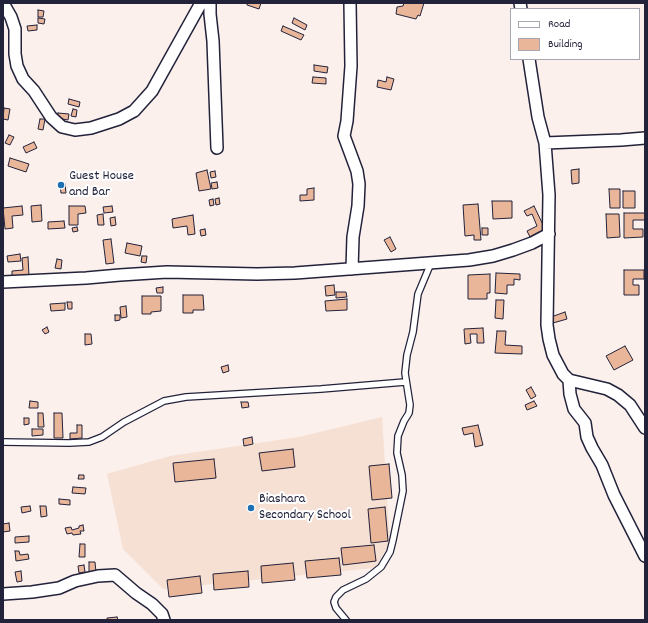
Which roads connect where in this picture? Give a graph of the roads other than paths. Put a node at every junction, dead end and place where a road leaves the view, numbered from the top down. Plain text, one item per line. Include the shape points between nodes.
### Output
1 (3, 3) edge
2 (201, 3) edge
3 (210, 3) edge
4 (350, 3) edge
5 (529, 60) edge
6 (645, 138) edge
7 (545, 143) junction
8 (217, 148) dead end
9 (549, 234) junction
10 (431, 262) junction
11 (352, 269) junction
12 (3, 282) edge
13 (569, 380) junction
14 (405, 382) junction
15 (645, 428) edge
16 (3, 442) edge
17 (645, 556) edge
18 (3, 594) edge
19 (164, 620) edge
20 (346, 620) edge

1 - 2 street via 15,29 15,54 23,79 51,117 62,127 75,130 119,119 134,111 152,91
3 - 8 street
4 - 11 street via 352,66 344,136 359,184
5 - 7 street via 538,117
6 - 7 street
7 - 9 street
9 - 10 street via 532,243 493,256
9 - 13 street via 547,325 553,355
10 - 11 street
10 - 14 lane via 418,294
11 - 12 street via 257,274 167,272
13 - 15 street via 607,389 618,395 630,405
13 - 17 street via 574,409 585,423 587,437
14 - 16 lane via 186,397 164,401 89,442
14 - 20 lane via 410,405 398,436 397,453 403,491 393,540 390,552 381,567 366,579 342,590 336,597 336,608
18 - 19 street via 59,588 76,581 115,575 152,604

